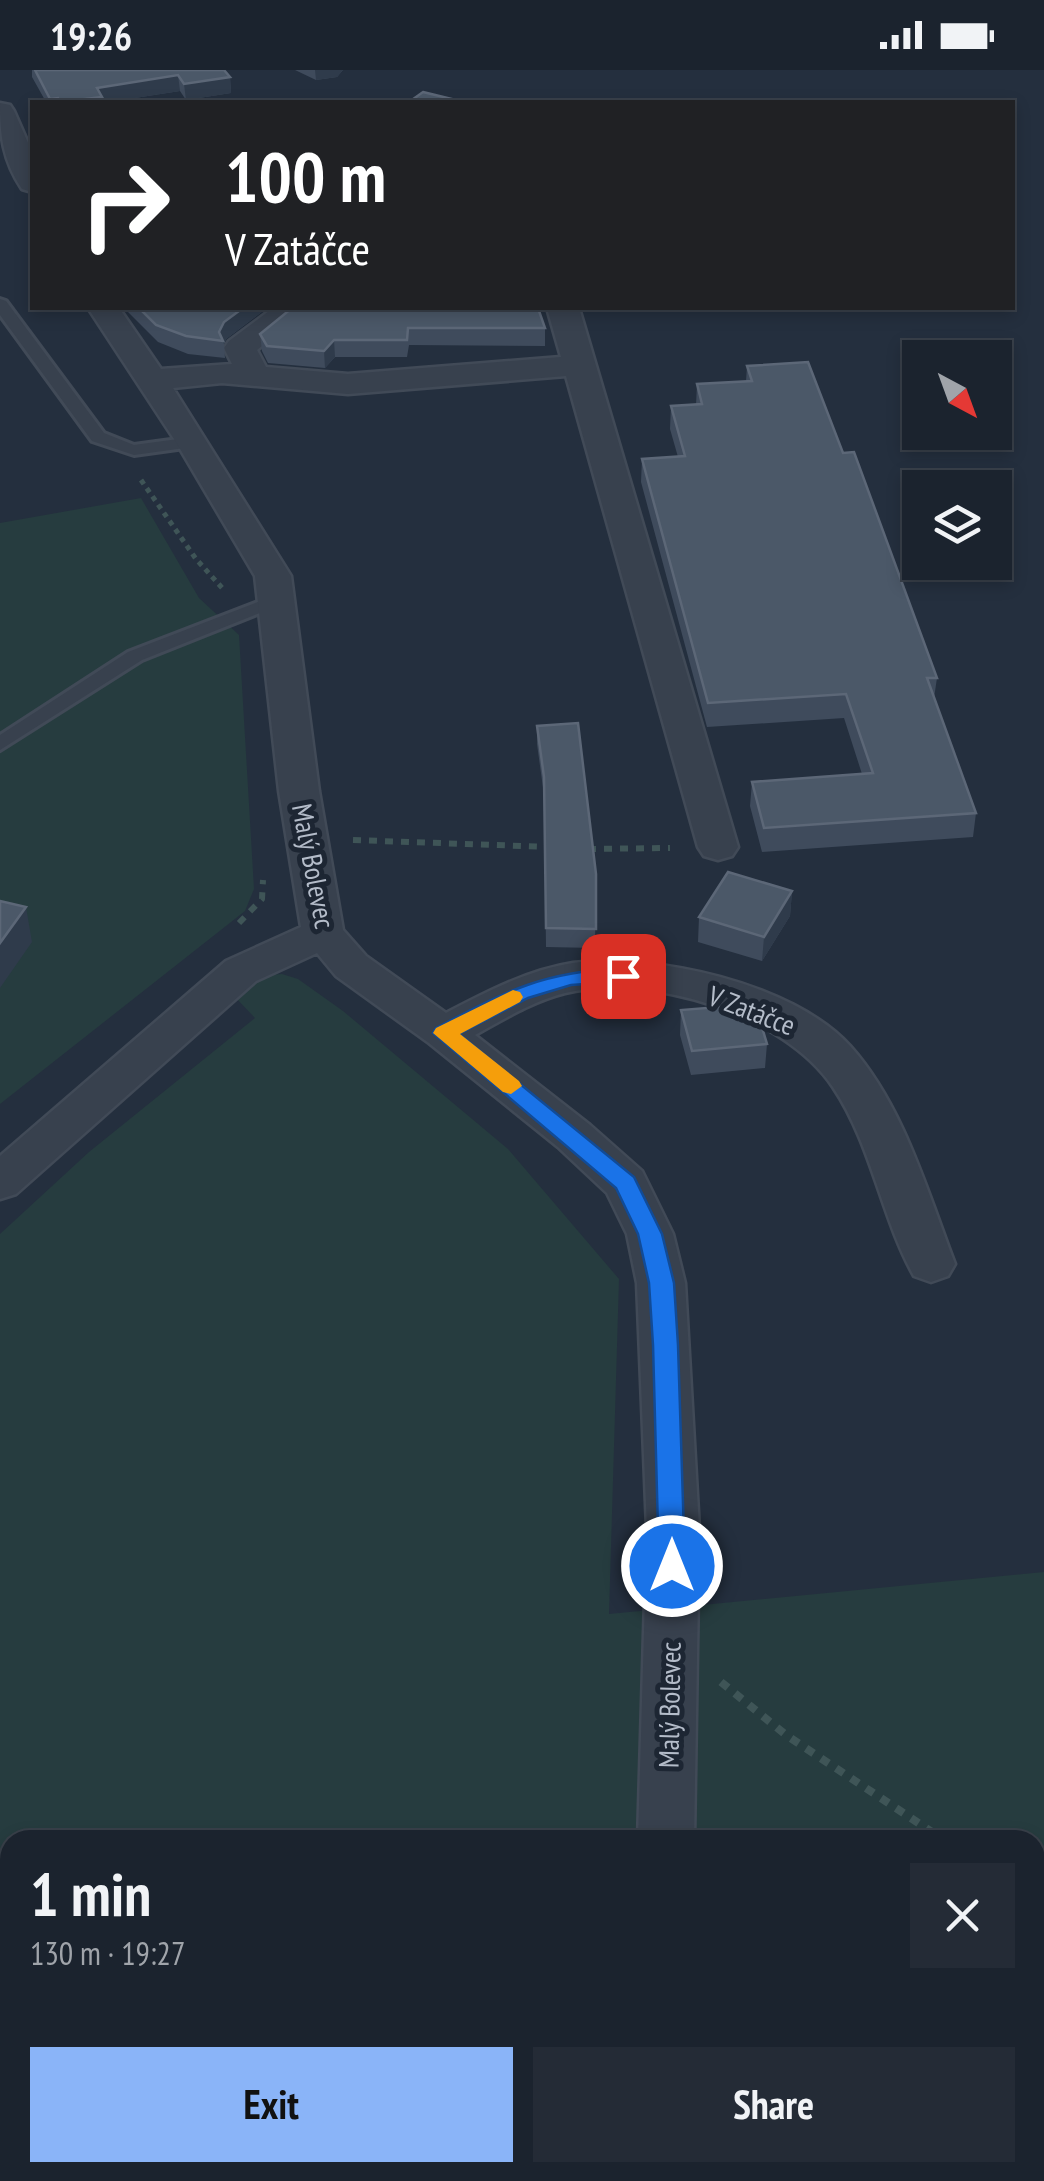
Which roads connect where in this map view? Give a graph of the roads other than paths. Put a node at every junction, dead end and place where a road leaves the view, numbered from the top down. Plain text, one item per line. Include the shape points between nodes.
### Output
1 (0, 111) edge
2 (30, 178) edge
3 (0, 304) edge
4 (105, 310) edge
5 (289, 310) edge
6 (564, 310) edge
7 (580, 365) junction
8 (254, 376) junction
9 (150, 380) junction
10 (194, 442) junction
11 (276, 600) junction
12 (0, 744) edge
13 (717, 844) road end
14 (323, 934) junction
15 (444, 1033) junction
16 (0, 1182) edge
17 (931, 1264) dead end
18 (666, 1830) edge

1 - 2 street
3 - 10 lane via 98,437 120,451
4 - 9 street, Malý Bolevec
5 - 8 street via 240,348
6 - 7 street
7 - 8 street via 348,384
7 - 13 street
8 - 9 street
9 - 10 street, Malý Bolevec
10 - 11 street, Malý Bolevec via 274,576
11 - 12 lane via 135,656
11 - 14 street, Malý Bolevec
14 - 15 street, Malý Bolevec via 351,966
14 - 16 street via 241,972
15 - 17 street, V Zatáčce via 521,993 570,978 623,976 730,998 808,1032 834,1057 864,1104
15 - 18 street, Malý Bolevec via 626,1182 650,1234 662,1283 673,1529

